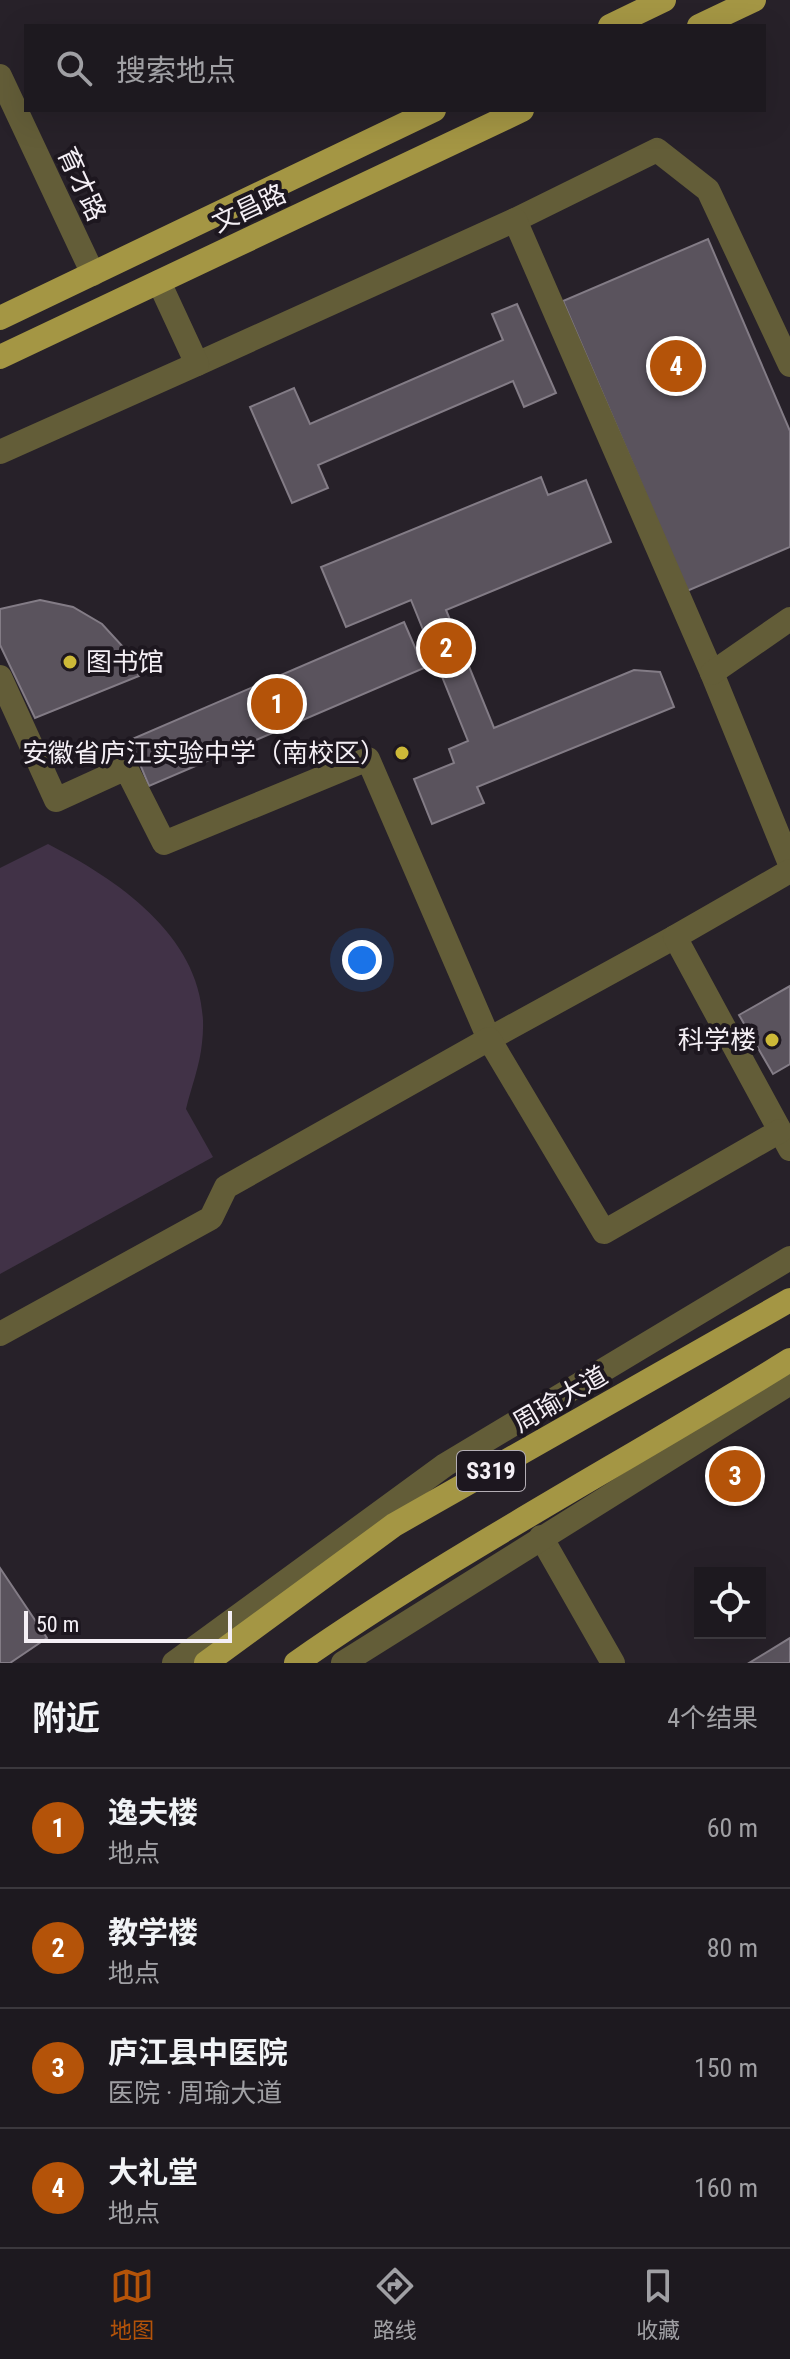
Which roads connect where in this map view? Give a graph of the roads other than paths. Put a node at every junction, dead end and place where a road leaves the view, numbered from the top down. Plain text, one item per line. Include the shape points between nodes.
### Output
1 (664, 0) edge
2 (754, 0) edge
3 (614, 24) edge
4 (703, 24) edge
5 (0, 76) edge
6 (430, 112) edge
7 (518, 112) edge
8 (515, 220) junction
9 (93, 274) junction
10 (159, 282) junction
11 (0, 318) edge
12 (0, 357) edge
13 (197, 364) junction
14 (790, 365) edge
15 (0, 452) edge
16 (790, 619) edge
17 (712, 673) junction
18 (0, 677) edge
19 (790, 864) edge
20 (790, 871) edge
21 (675, 937) junction
22 (489, 1039) junction
23 (785, 1140) edge
24 (790, 1258) edge
25 (790, 1300) edge
26 (0, 1334) edge
27 (790, 1360) edge
28 (790, 1383) edge
29 (541, 1537) junction
30 (174, 1663) edge
31 (206, 1663) edge
32 (296, 1663) edge
33 (343, 1663) edge
34 (613, 1663) edge

1 - 3 main road
2 - 4 main road
5 - 9 street, 育才路
6 - 9 main road, 文昌路
7 - 10 main road, 文昌路
8 - 13 street
8 - 14 street via 657,150 708,190
8 - 17 street
9 - 11 main road, 文昌路
10 - 12 main road, 文昌路
10 - 13 street
13 - 15 street
16 - 17 street
17 - 19 street
18 - 22 street via 56,800 126,768 164,843 368,759
20 - 21 street
21 - 22 street
21 - 23 street
22 - 23 street via 604,1232
22 - 26 street via 278,1155 226,1187 211,1218
24 - 30 street via 445,1465
25 - 31 main road, 周瑜大道 / S319 via 394,1525
27 - 32 main road, S319 via 414,1582
28 - 29 street
29 - 33 street
29 - 34 street

